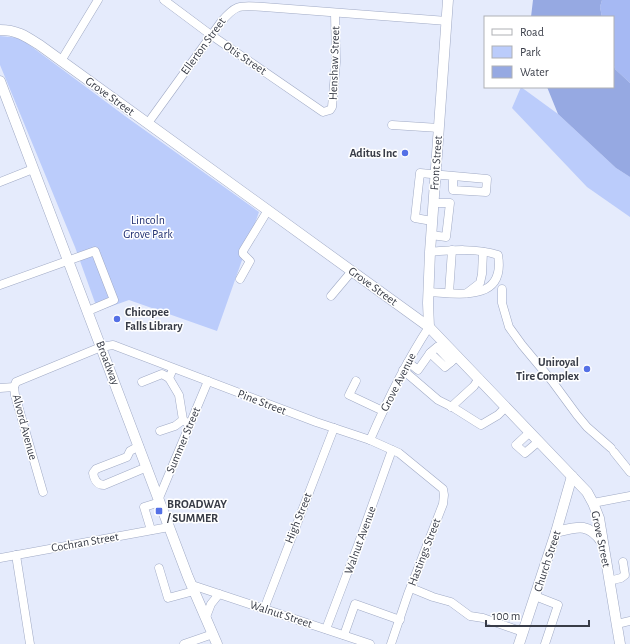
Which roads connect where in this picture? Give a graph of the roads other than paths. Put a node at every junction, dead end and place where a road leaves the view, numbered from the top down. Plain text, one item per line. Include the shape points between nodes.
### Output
1 (98, 0) edge
2 (164, 0) edge
3 (448, 0) edge
4 (335, 12) junction
5 (447, 21) junction
6 (0, 30) edge
7 (211, 35) junction
8 (61, 61) junction
9 (0, 83) edge
10 (328, 111) joint
11 (148, 123) junction
12 (392, 125) dead end
13 (439, 128) junction
14 (33, 169) junction
15 (436, 175) junction
16 (453, 176) dead end
17 (0, 182) edge
18 (434, 203) junction
19 (268, 210) junction
20 (432, 221) junction
21 (431, 235) junction
22 (452, 250) junction
23 (430, 252) junction
24 (483, 252) junction
25 (69, 260) junction
26 (352, 271) junction
27 (240, 279) dead end
28 (0, 285) edge
29 (502, 289) dead end
30 (428, 292) junction
31 (449, 293) junction
32 (467, 293) junction
33 (331, 296) dead end
34 (88, 311) junction
35 (429, 327) junction
36 (101, 347) junction
37 (454, 359) junction
38 (408, 362) junction
39 (173, 369) junction
40 (403, 370) junction
41 (418, 370) junction
42 (169, 378) junction
43 (479, 378) junction
44 (413, 379) junction
45 (208, 381) junction
46 (356, 381) dead end
47 (142, 382) dead end
48 (14, 387) junction
49 (0, 388) edge
50 (451, 407) junction
51 (506, 407) junction
52 (383, 411) junction
53 (186, 423) junction
54 (334, 428) junction
55 (160, 431) dead end
56 (530, 432) junction
57 (370, 440) junction
58 (539, 441) junction
59 (139, 446) junction
60 (392, 450) junction
61 (147, 467) junction
62 (419, 469) joint
63 (630, 472) edge
64 (572, 476) junction
65 (43, 492) dead end
66 (630, 496) edge
67 (159, 500) junction
68 (593, 503) junction
69 (169, 527) junction
70 (151, 530) junction
71 (556, 532) junction
72 (603, 544) junction
73 (16, 555) junction
74 (0, 558) edge
75 (623, 562) dead end
76 (160, 568) dead end
77 (610, 581) junction
78 (193, 588) junction
79 (411, 588) junction
80 (219, 594) junction
81 (535, 596) junction
82 (264, 608) junction
83 (206, 617) junction
84 (400, 620) junction
85 (630, 621) edge
86 (616, 624) junction
87 (326, 629) junction
88 (523, 632) junction
89 (213, 634) junction
90 (344, 636) junction
91 (30, 644) edge
92 (184, 644) edge
93 (217, 644) edge
94 (370, 644) edge
95 (391, 644) edge
96 (519, 644) edge
97 (546, 644) edge
98 (620, 644) edge

1 - 8 street
2 - 7 street, Otis Street
3 - 5 main road, Front Street
4 - 5 street, Ellerton Street
4 - 7 street, Ellerton Street via 238,7 229,12
4 - 10 street, Henshaw Street via 336,62 332,107
5 - 13 main road, Front Street
6 - 8 main road, Grove Street via 19,32
7 - 10 street, Otis Street via 323,112
7 - 11 street, Ellerton Street
8 - 11 main road, Grove Street
9 - 14 main road, Broadway
11 - 19 main road, Grove Street
12 - 13 street
13 - 15 main road, Front Street
14 - 17 street
14 - 25 main road, Broadway
15 - 16 street
15 - 18 main road, Front Street
15 - 20 street via 420,173 415,218
18 - 20 main road, Front Street
18 - 21 street via 450,203 446,237
19 - 26 main road, Grove Street
19 - 27 street via 243,251 250,261
20 - 21 main road, Front Street
21 - 23 main road, Front Street
22 - 23 street
22 - 24 street
22 - 31 street
23 - 30 main road, Front Street
24 - 32 street via 480,282
24 - 32 street via 498,255 500,263 497,277 494,283 478,293
25 - 28 street
25 - 34 main road, Broadway
25 - 34 street via 95,251 114,300
26 - 33 street
26 - 35 main road, Grove Street
29 - 63 street via 502,303 509,327 587,427 613,450
30 - 31 street
30 - 35 main road, Front Street
31 - 32 street
34 - 36 main road, Broadway
35 - 37 main road, Grove Street
35 - 38 street, Grove Avenue
36 - 39 street, Pine Street via 112,345
36 - 48 street, Alvord Avenue via 21,379
36 - 59 main road, Broadway
37 - 41 street via 445,367 430,353
37 - 43 main road, Grove Street
38 - 40 street, Grove Avenue
38 - 41 street
39 - 42 street
39 - 45 street, Pine Street
40 - 44 street
40 - 52 street, Grove Avenue
41 - 44 street
42 - 47 street via 162,374
42 - 53 street via 179,395
43 - 50 street
43 - 51 main road, Grove Street
44 - 50 street via 435,398
45 - 53 street, Summer Street
45 - 54 street, Pine Street
46 - 52 street via 349,395
48 - 49 street
48 - 65 street, Alvord Avenue
50 - 51 street via 482,425
51 - 56 main road, Grove Street
52 - 57 street, Grove Avenue
53 - 55 street
53 - 67 street, Summer Street
54 - 57 street, Pine Street
54 - 82 street, High Street
56 - 58 main road, Grove Street
56 - 58 street via 516,445 525,453
57 - 60 street, Pine Street
58 - 64 main road, Grove Street
59 - 61 main road, Broadway
59 - 61 street via 127,457 96,469 93,473 94,478 97,483 104,485
60 - 62 street, Pine Street
60 - 87 street, Walnut Avenue
61 - 67 main road, Broadway
62 - 79 street, Hastings Street via 443,489 444,495 435,527
64 - 68 main road, Grove Street via 587,492
64 - 71 main road, Church Street
66 - 68 street
67 - 69 main road, Broadway
67 - 70 street via 144,507
68 - 72 main road, Grove Street via 599,518
69 - 70 street, Cochran Street
69 - 78 main road, Broadway
70 - 73 street, Cochran Street
71 - 72 main road via 576,527 585,528 595,533
71 - 81 main road, Church Street
72 - 77 main road, Grove Street
73 - 74 street, Cochran Street
73 - 91 street
75 - 77 street via 624,577
76 - 78 street via 168,598
77 - 86 main road, Grove Street
78 - 80 street, Walnut Street
78 - 83 main road, Broadway
79 - 84 street, Hastings Street
79 - 88 street via 451,602 470,616
80 - 82 street, Walnut Street
80 - 83 street via 211,604
81 - 88 main road, Church Street
81 - 97 street via 558,605
82 - 87 street, Walnut Street
83 - 89 main road, Broadway
84 - 90 street via 355,604
84 - 95 street, Hastings Street
85 - 86 street
86 - 98 main road, Grove Street
87 - 90 street, Walnut Street
88 - 96 main road, Church Street
89 - 92 street
89 - 93 main road, Broadway
90 - 94 street, Walnut Street

